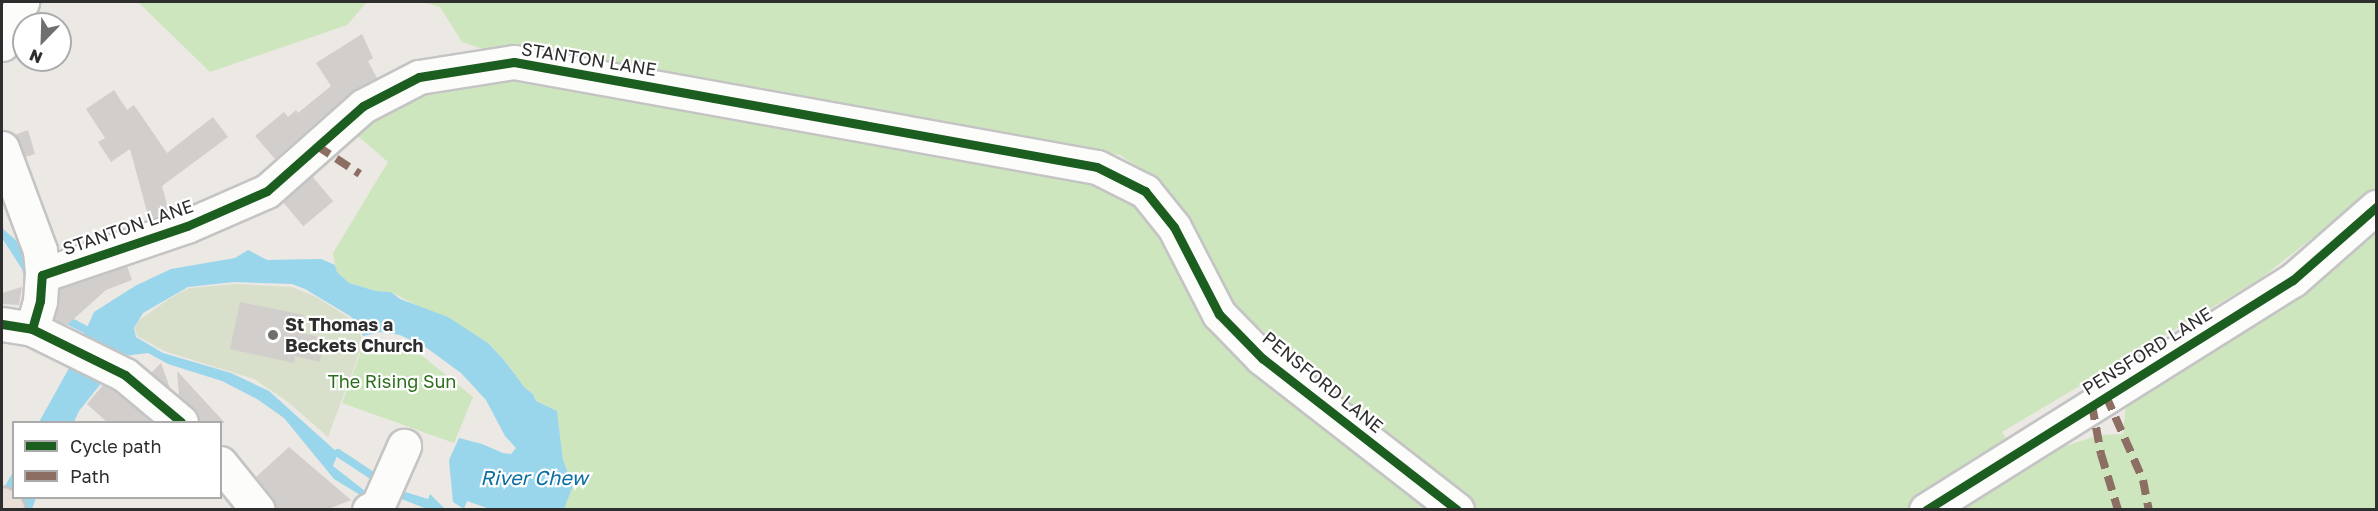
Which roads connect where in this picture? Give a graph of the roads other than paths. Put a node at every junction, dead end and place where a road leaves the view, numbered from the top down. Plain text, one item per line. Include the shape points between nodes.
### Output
1 (22, 2) edge
2 (2, 44) edge
3 (2, 148) edge
4 (1020, 152) joint
5 (2376, 207) edge
6 (42, 275) junction
7 (17, 326) edge
8 (179, 421) edge
9 (404, 446) dead end
10 (222, 465) edge
11 (2, 504) edge
12 (8, 510) edge
13 (258, 510) edge
14 (369, 510) edge
15 (1457, 510) edge
16 (1926, 510) edge

1 - 2 street
3 - 6 street via 40,250
4 - 6 street, STANTON LANE via 514,62 418,77 363,106 267,191 187,226
4 - 15 street, PENSFORD LANE via 1097,166 1145,191 1174,227 1219,314 1262,358
5 - 16 street, PENSFORD LANE via 2293,280
6 - 7 street via 40,301
7 - 8 street via 125,375
9 - 14 street via 376,507
10 - 13 street
11 - 12 highway

